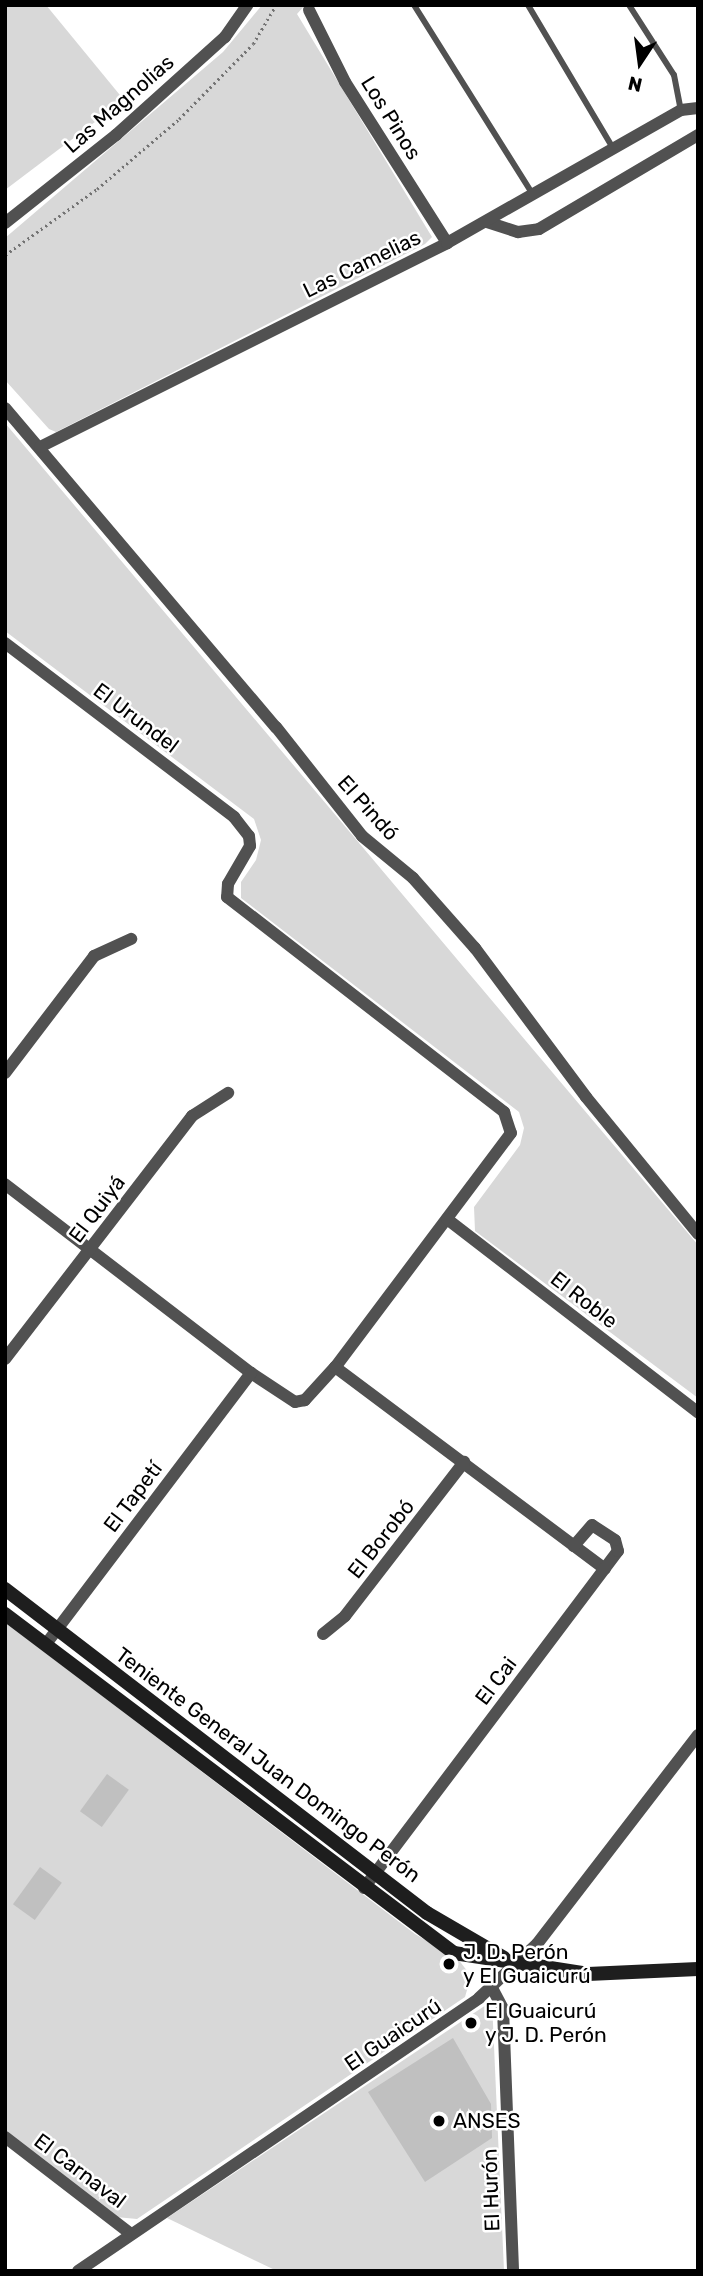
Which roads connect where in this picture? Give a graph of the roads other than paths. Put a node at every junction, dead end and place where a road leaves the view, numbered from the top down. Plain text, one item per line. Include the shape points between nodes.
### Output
1 (247, 5) edge
2 (414, 5) edge
3 (528, 5) edge
4 (629, 5) edge
5 (309, 10) dead end
6 (698, 108) edge
7 (681, 110) junction
8 (698, 135) edge
9 (613, 148) junction
10 (534, 196) junction
11 (486, 222) junction
12 (5, 223) edge
13 (447, 243) junction
14 (5, 408) edge
15 (40, 447) junction
16 (5, 643) edge
17 (131, 939) dead end
18 (5, 1073) edge
19 (228, 1093) dead end
20 (5, 1184) edge
21 (447, 1219) junction
22 (698, 1234) edge
23 (90, 1249) junction
24 (5, 1359) edge
25 (335, 1367) junction
26 (251, 1373) junction
27 (698, 1412) edge
28 (464, 1462) junction
29 (574, 1546) junction
30 (605, 1569) junction
31 (5, 1589) edge
32 (5, 1614) edge
33 (57, 1628) junction
34 (323, 1634) dead end
35 (46, 1644) junction
36 (698, 1735) edge
37 (375, 1873) junction
38 (363, 1888) junction
39 (514, 1963) junction
40 (698, 1969) edge
41 (491, 1986) junction
42 (5, 2137) edge
43 (131, 2234) junction
44 (78, 2271) edge
45 (513, 2271) edge

1 - 12 street, Las Magnolias via 237,24 206,55 116,135
2 - 10 lane
3 - 9 lane
4 - 7 lane via 674,75
5 - 13 street, Los Pinos via 345,82
6 - 7 street, Las Camelias
7 - 9 street, Las Camelias
8 - 11 street via 539,229 518,232
9 - 10 street, Las Camelias
10 - 11 street, Las Camelias
11 - 13 street, Las Camelias
13 - 15 street, Las Camelias
14 - 15 street, El Pindó
15 - 22 street, El Pindó via 362,836 413,878 458,927
16 - 21 street, El Urundel via 243,826 250,846 228,884 227,897 233,905 504,1112 510,1123 507,1140
17 - 18 street via 94,956
19 - 23 street, El Quiyá via 192,1116
20 - 23 street
21 - 25 street
21 - 27 street, El Roble
23 - 24 street, El Quiyá
23 - 26 street
25 - 26 street via 305,1400 286,1399
25 - 28 street
26 - 33 street, El Tapetí
28 - 29 street
28 - 34 street, El Borobó via 345,1616
29 - 30 street
29 - 30 street, El Cai via 587,1527 596,1526 618,1544
30 - 37 street, El Cai
31 - 33 main road, Teniente General Juan Domingo Perón
32 - 35 main road, Teniente General Juan Domingo Perón
33 - 35 street, El Tapetí
33 - 37 main road, Teniente General Juan Domingo Perón
35 - 38 main road, Teniente General Juan Domingo Perón
36 - 39 street, El Guaicurú via 537,1944
37 - 38 street, El Cai
37 - 39 main road, Teniente General Juan Domingo Perón via 451,1929
38 - 39 main road, Teniente General Juan Domingo Perón via 454,1953
39 - 40 main road, Teniente General Juan Domingo Perón via 587,1974
39 - 41 street, El Guaicurú
41 - 43 street, El Guaicurú via 463,2011
41 - 45 street, El Hurón via 503,2008
42 - 43 street, El Carnaval
43 - 44 street, El Guaicurú

